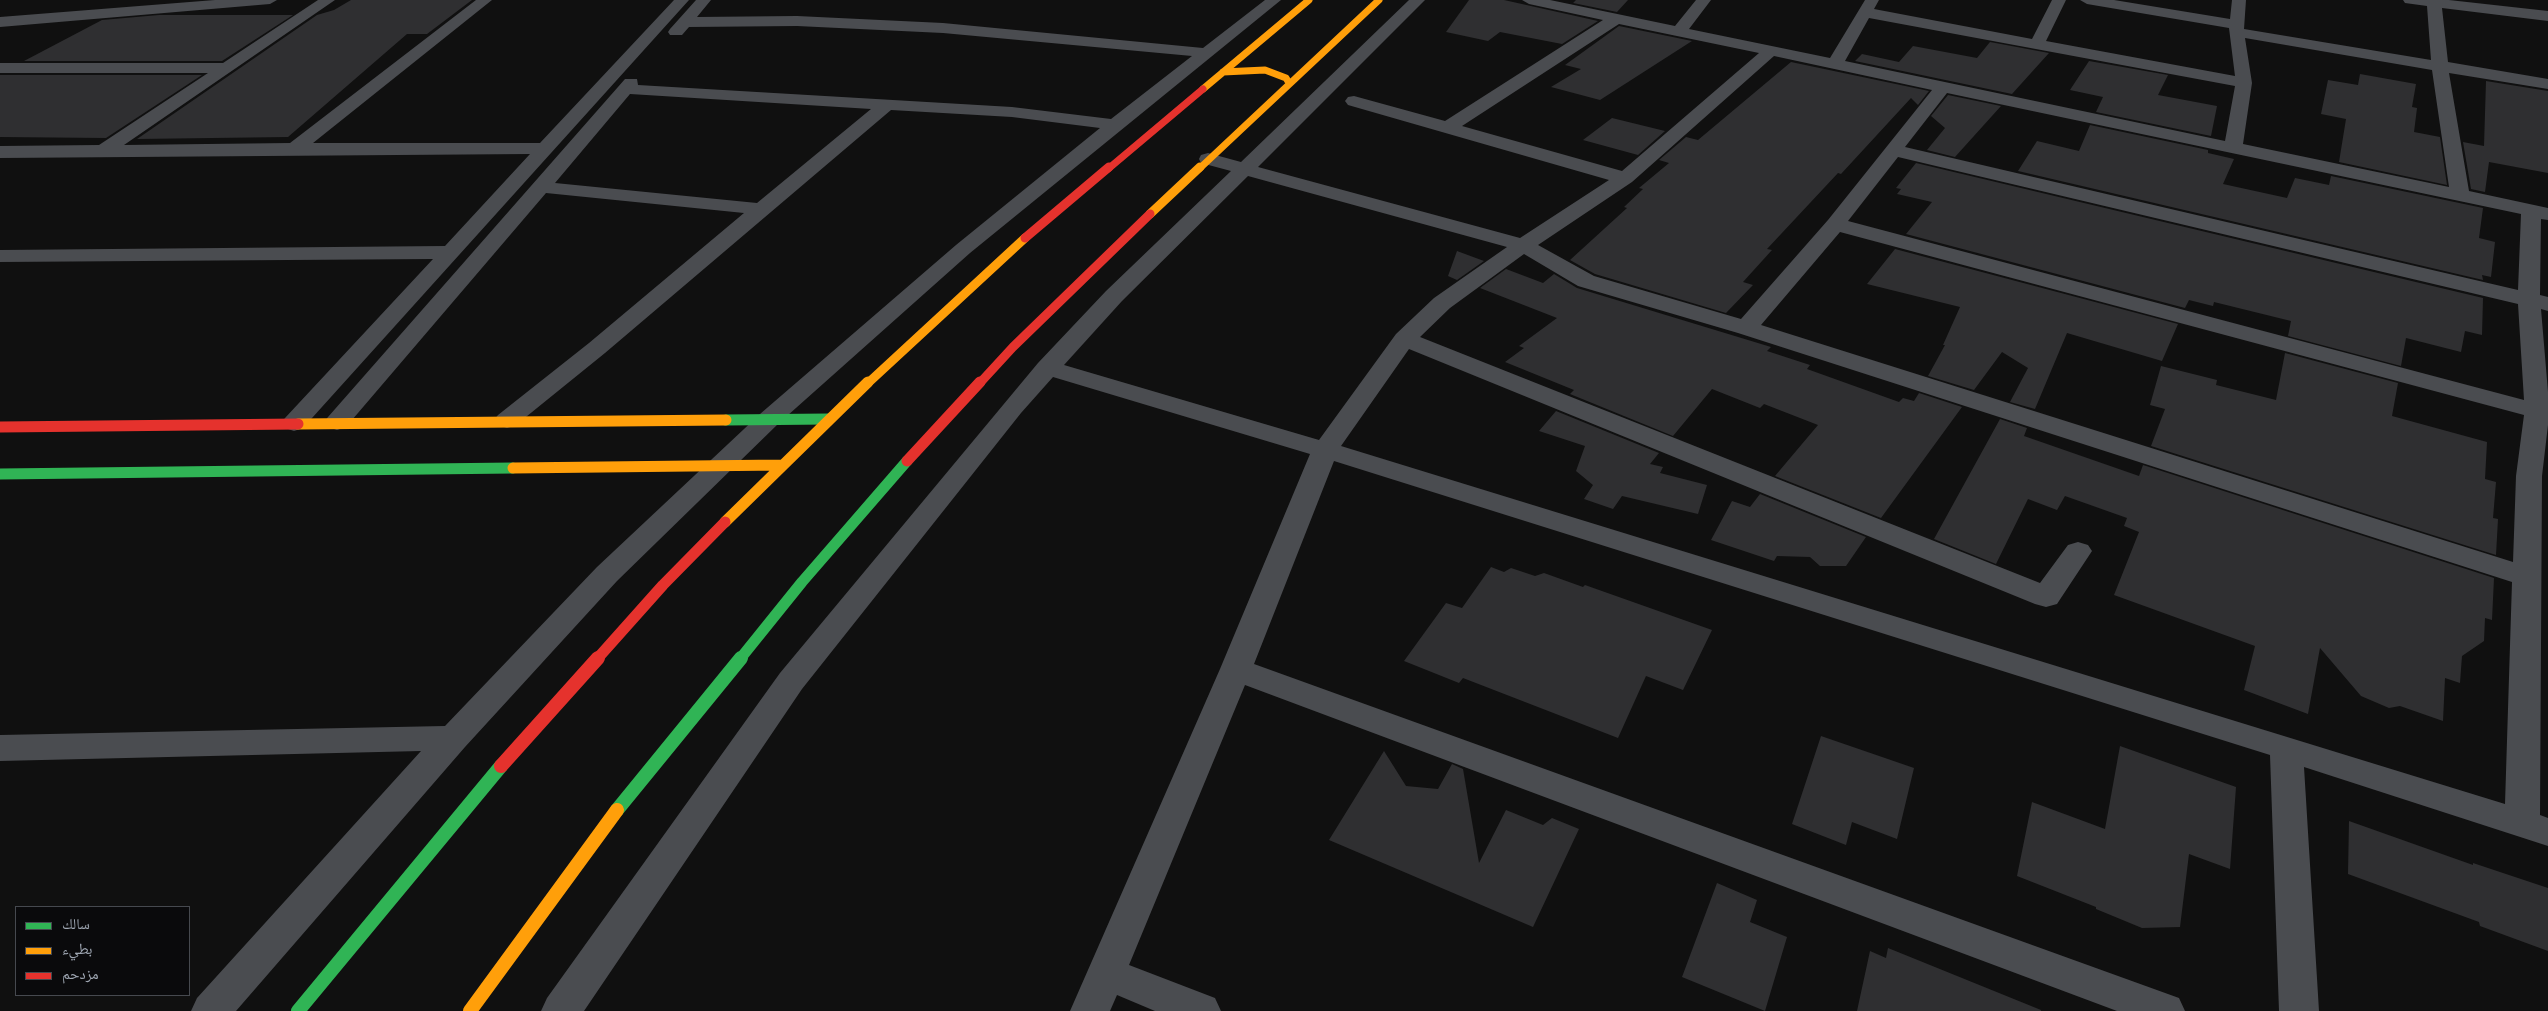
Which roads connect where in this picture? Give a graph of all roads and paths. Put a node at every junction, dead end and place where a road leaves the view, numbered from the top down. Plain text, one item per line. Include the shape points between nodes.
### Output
1 (110, 0) edge
2 (270, 0) edge
3 (328, 0) edge
4 (485, 0) edge
5 (682, 0) edge
6 (704, 0) edge
7 (1274, 0) edge
8 (1379, 0) edge
9 (1418, 0) edge
10 (1529, 0) edge
11 (1704, 0) edge
12 (2059, 0) edge
13 (2087, 0) edge
14 (2239, 0) edge
15 (2410, 0) edge
16 (1306, 2) edge
17 (2434, 2) junction
18 (1868, 6) edge
19 (94, 14) junction
20 (2548, 16) edge
21 (1617, 18) junction
22 (44, 19) junction
23 (0, 22) edge
24 (685, 22) junction
25 (2237, 28) junction
26 (1679, 31) junction
27 (9, 37) dead end
28 (2037, 44) junction
29 (1772, 51) junction
30 (1215, 62) junction
31 (1835, 64) junction
32 (2440, 66) junction
33 (0, 68) edge
34 (228, 68) junction
35 (2244, 83) junction
36 (1289, 84) junction
37 (2548, 84) edge
38 (1943, 87) junction
39 (626, 88) junction
40 (1354, 101) dead end
41 (888, 104) junction
42 (1115, 125) junction
43 (1447, 128) junction
44 (2233, 148) junction
45 (294, 149) junction
46 (545, 149) junction
47 (1893, 150) junction
48 (103, 151) junction
49 (0, 152) edge
50 (1208, 159) junction
51 (1244, 168) junction
52 (1625, 178) junction
53 (540, 187) junction
54 (2460, 196) junction
55 (760, 209) junction
56 (2540, 212) edge
57 (1835, 224) junction
58 (1523, 245) junction
59 (451, 252) junction
60 (0, 256) edge
61 (2538, 301) edge
62 (1746, 328) junction
63 (1404, 339) junction
64 (1047, 368) junction
65 (2537, 411) junction
66 (828, 419) junction
67 (507, 420) junction
68 (769, 420) junction
69 (337, 422) junction
70 (294, 423) junction
71 (0, 426) edge
72 (1325, 450) junction
73 (781, 465) junction
74 (718, 466) junction
75 (0, 474) edge
76 (2078, 551) dead end
77 (2528, 577) junction
78 (1236, 669) junction
79 (452, 738) junction
80 (0, 748) edge
81 (2286, 748) junction
82 (2535, 828) edge
83 (1108, 974) junction
84 (211, 1011) edge
85 (298, 1011) edge
86 (470, 1011) edge
87 (561, 1011) edge
88 (1090, 1011) edge
89 (1201, 1011) edge
90 (2164, 1011) edge
91 (2299, 1011) edge

1 - 19 street
2 - 19 street
3 - 34 street
4 - 45 street
5 - 46 street
6 - 24 street
7 - 16 main road
7 - 30 street
8 - 36 main road
9 - 51 street
10 - 21 street
11 - 26 street
12 - 28 street
13 - 25 street
14 - 25 street
15 - 17 street
16 - 30 main road
17 - 20 street
17 - 32 street
18 - 28 street
18 - 31 street
19 - 22 street
21 - 26 street
21 - 43 street
22 - 23 street
22 - 27 street
24 - 30 street via 798,21 943,28
24 - 39 street
25 - 32 street
25 - 35 street
26 - 29 street
28 - 35 street
29 - 31 street
29 - 52 street
30 - 36 main road via 1265,70 1286,78
30 - 42 street
30 - 66 main road
31 - 38 street
32 - 37 street
32 - 54 street
33 - 34 street
34 - 48 street
35 - 44 street
36 - 50 main road
38 - 44 street
38 - 47 street
39 - 41 street
39 - 53 street
40 - 43 street
41 - 42 street via 1012,112
41 - 55 street
42 - 68 street via 963,250
43 - 52 street
44 - 54 street
45 - 46 street
45 - 48 street
46 - 59 street
47 - 57 street
47 - 61 street
48 - 49 street
50 - 51 street
50 - 86 main road via 1013,347 861,512 662,752 580,858
51 - 58 street
51 - 64 street via 1114,296
52 - 58 street
53 - 55 street
53 - 69 street
54 - 56 street
55 - 67 street via 598,348
56 - 61 street
57 - 62 street
57 - 65 street
58 - 62 street via 1586,281
58 - 63 street via 1442,302
59 - 60 street
59 - 70 street
61 - 65 street
62 - 77 street
63 - 72 street
63 - 76 street via 2046,597
64 - 72 street
64 - 87 street via 791,681
65 - 77 street via 2529,476
66 - 68 main road
66 - 73 main road
67 - 68 main road
67 - 69 main road
68 - 74 street
69 - 70 main road
70 - 71 main road
72 - 78 street
72 - 81 street
73 - 74 main road
73 - 85 main road via 664,585 545,715
74 - 75 main road
74 - 79 street via 607,574
77 - 82 street
78 - 83 street
78 - 90 street
79 - 80 street
79 - 84 street
81 - 82 street
81 - 91 street
83 - 88 street
83 - 89 street

